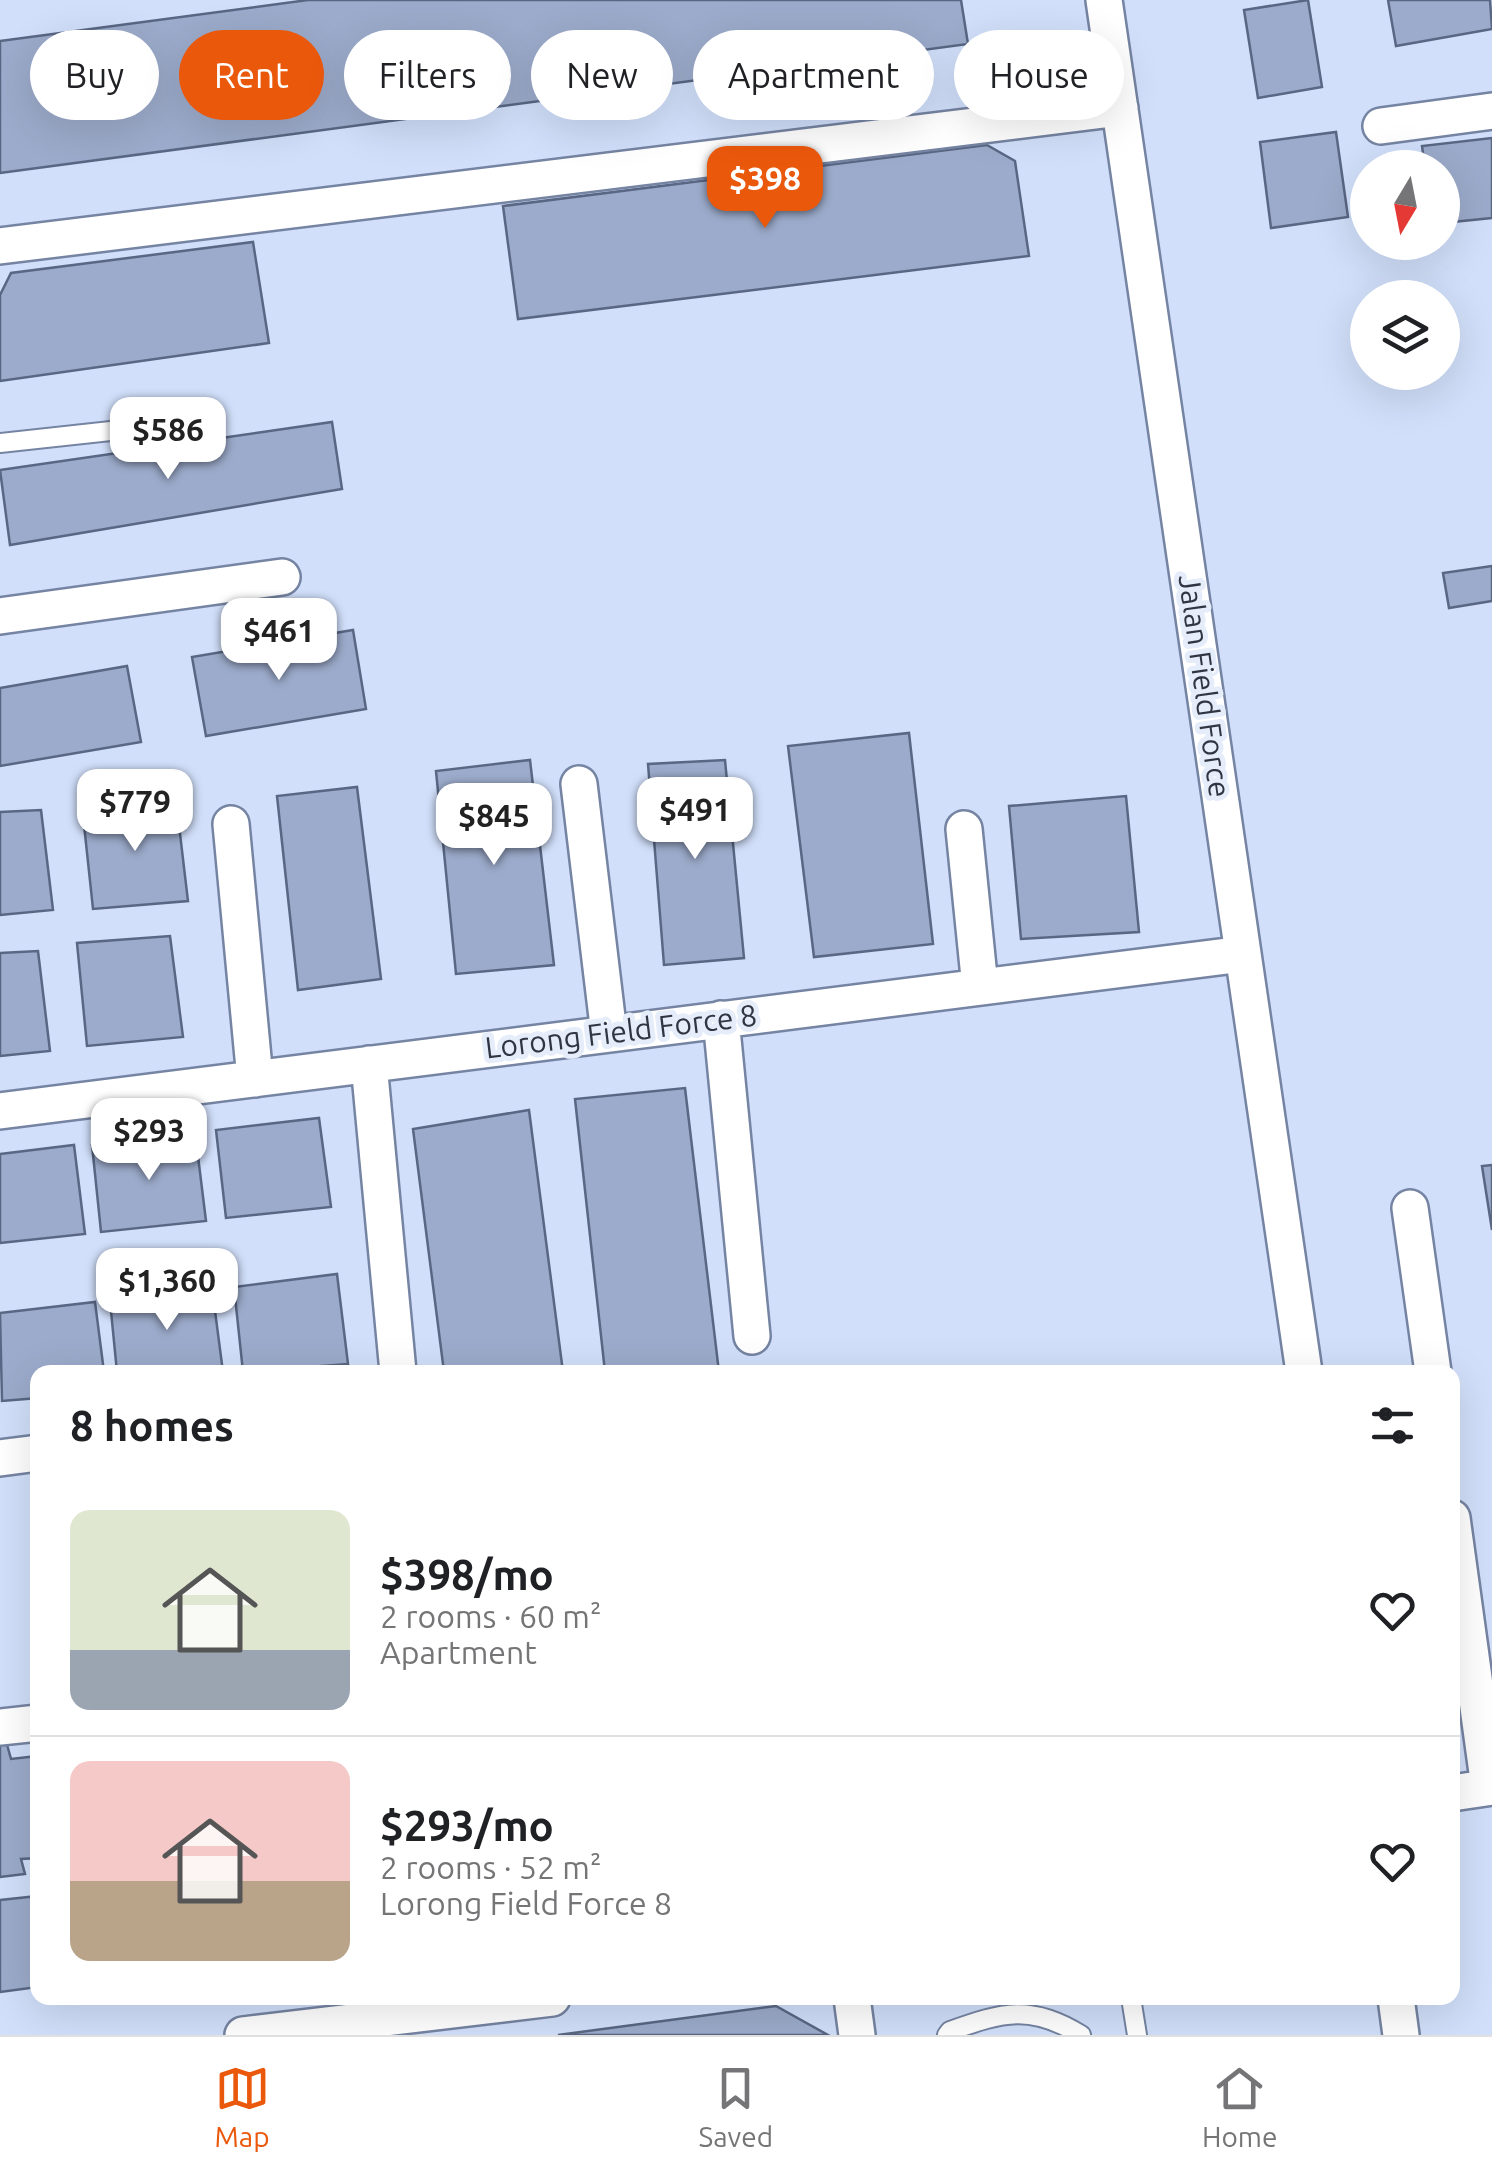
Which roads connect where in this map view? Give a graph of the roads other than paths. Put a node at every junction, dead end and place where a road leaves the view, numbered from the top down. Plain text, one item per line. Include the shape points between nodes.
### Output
1 (1104, 0) edge
2 (1108, 30) edge
3 (1492, 111) edge
4 (1023, 120) edge
5 (1122, 120) edge
6 (1381, 126) dead end
7 (0, 246) edge
8 (175, 424) dead end
9 (0, 443) edge
10 (282, 576) dead end
11 (0, 616) edge
12 (579, 784) dead end
13 (231, 824) dead end
14 (964, 829) dead end
15 (1243, 954) junction
16 (980, 987) junction
17 (722, 1020) junction
18 (609, 1034) junction
19 (369, 1064) junction
20 (255, 1079) junction
21 (0, 1111) edge
22 (1410, 1208) dead end
23 (752, 1336) dead end
24 (397, 1365) edge
25 (1303, 1365) edge
26 (1432, 1365) edge
27 (30, 1454) edge
28 (0, 1458) edge
29 (1460, 1575) edge
30 (30, 1724) edge
31 (0, 1727) edge
32 (1490, 1787) edge
33 (1460, 1792) edge
34 (445, 2005) edge
35 (853, 2005) edge
36 (1132, 2005) edge
37 (1397, 2005) edge
38 (243, 2035) edge
39 (857, 2035) edge
40 (947, 2035) edge
41 (1081, 2035) edge
42 (1136, 2035) edge
43 (1401, 2035) edge

1 - 2 street, Jalan Field Force
3 - 6 street
4 - 7 street
5 - 15 street, Jalan Field Force
8 - 9 lane
10 - 11 street
12 - 18 street
13 - 20 street
14 - 16 street
15 - 16 street, Lorong Field Force 8
15 - 25 street, Jalan Field Force
16 - 17 street, Lorong Field Force 8
17 - 18 street, Lorong Field Force 8
17 - 23 street
18 - 19 street, Lorong Field Force 8
19 - 20 street, Lorong Field Force 8
19 - 24 street
20 - 21 street, Lorong Field Force 8
22 - 26 street
27 - 28 street
29 - 32 street
30 - 31 street
32 - 33 street
34 - 38 street
35 - 39 street
36 - 42 lane
37 - 43 street
40 - 41 lane via 985,2018 1026,2014 1056,2020

